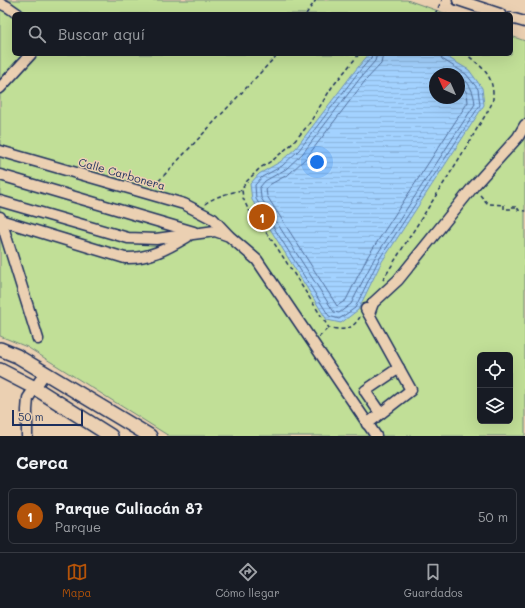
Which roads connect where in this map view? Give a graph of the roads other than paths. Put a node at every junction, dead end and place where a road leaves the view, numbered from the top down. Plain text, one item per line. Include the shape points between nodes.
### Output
1 (458, 0) edge
2 (0, 3) edge
3 (15, 12) edge
4 (494, 12) edge
5 (513, 19) edge
6 (525, 22) edge
7 (29, 56) edge
8 (0, 88) edge
9 (525, 125) edge
10 (0, 151) edge
11 (0, 175) edge
12 (0, 201) edge
13 (1, 219) edge
14 (194, 234) junction
15 (229, 236) junction
16 (38, 339) dead end
17 (0, 349) edge
18 (399, 368) junction
19 (0, 370) edge
20 (45, 373) junction
21 (34, 388) junction
22 (380, 414) junction
23 (367, 424) junction
24 (107, 435) edge
25 (27, 436) edge
26 (150, 436) edge
27 (376, 436) edge

1 - 4 street
2 - 3 street
5 - 6 street
7 - 8 street
9 - 18 street via 518,137 473,187 398,280 367,311
10 - 15 street, Calle Carbonera via 184,204 214,219
11 - 14 street
12 - 14 street via 128,238 156,239
13 - 14 street via 125,258 137,259 150,256
13 - 16 street
14 - 15 street via 215,231
15 - 23 street, Calle Carbonera via 257,260
17 - 20 main road
18 - 22 street via 411,390
18 - 22 street via 366,391
19 - 21 main road
20 - 21 street
20 - 26 main road
21 - 24 main road
21 - 25 street via 28,398
22 - 23 street
23 - 27 street, Calle Carbonera

